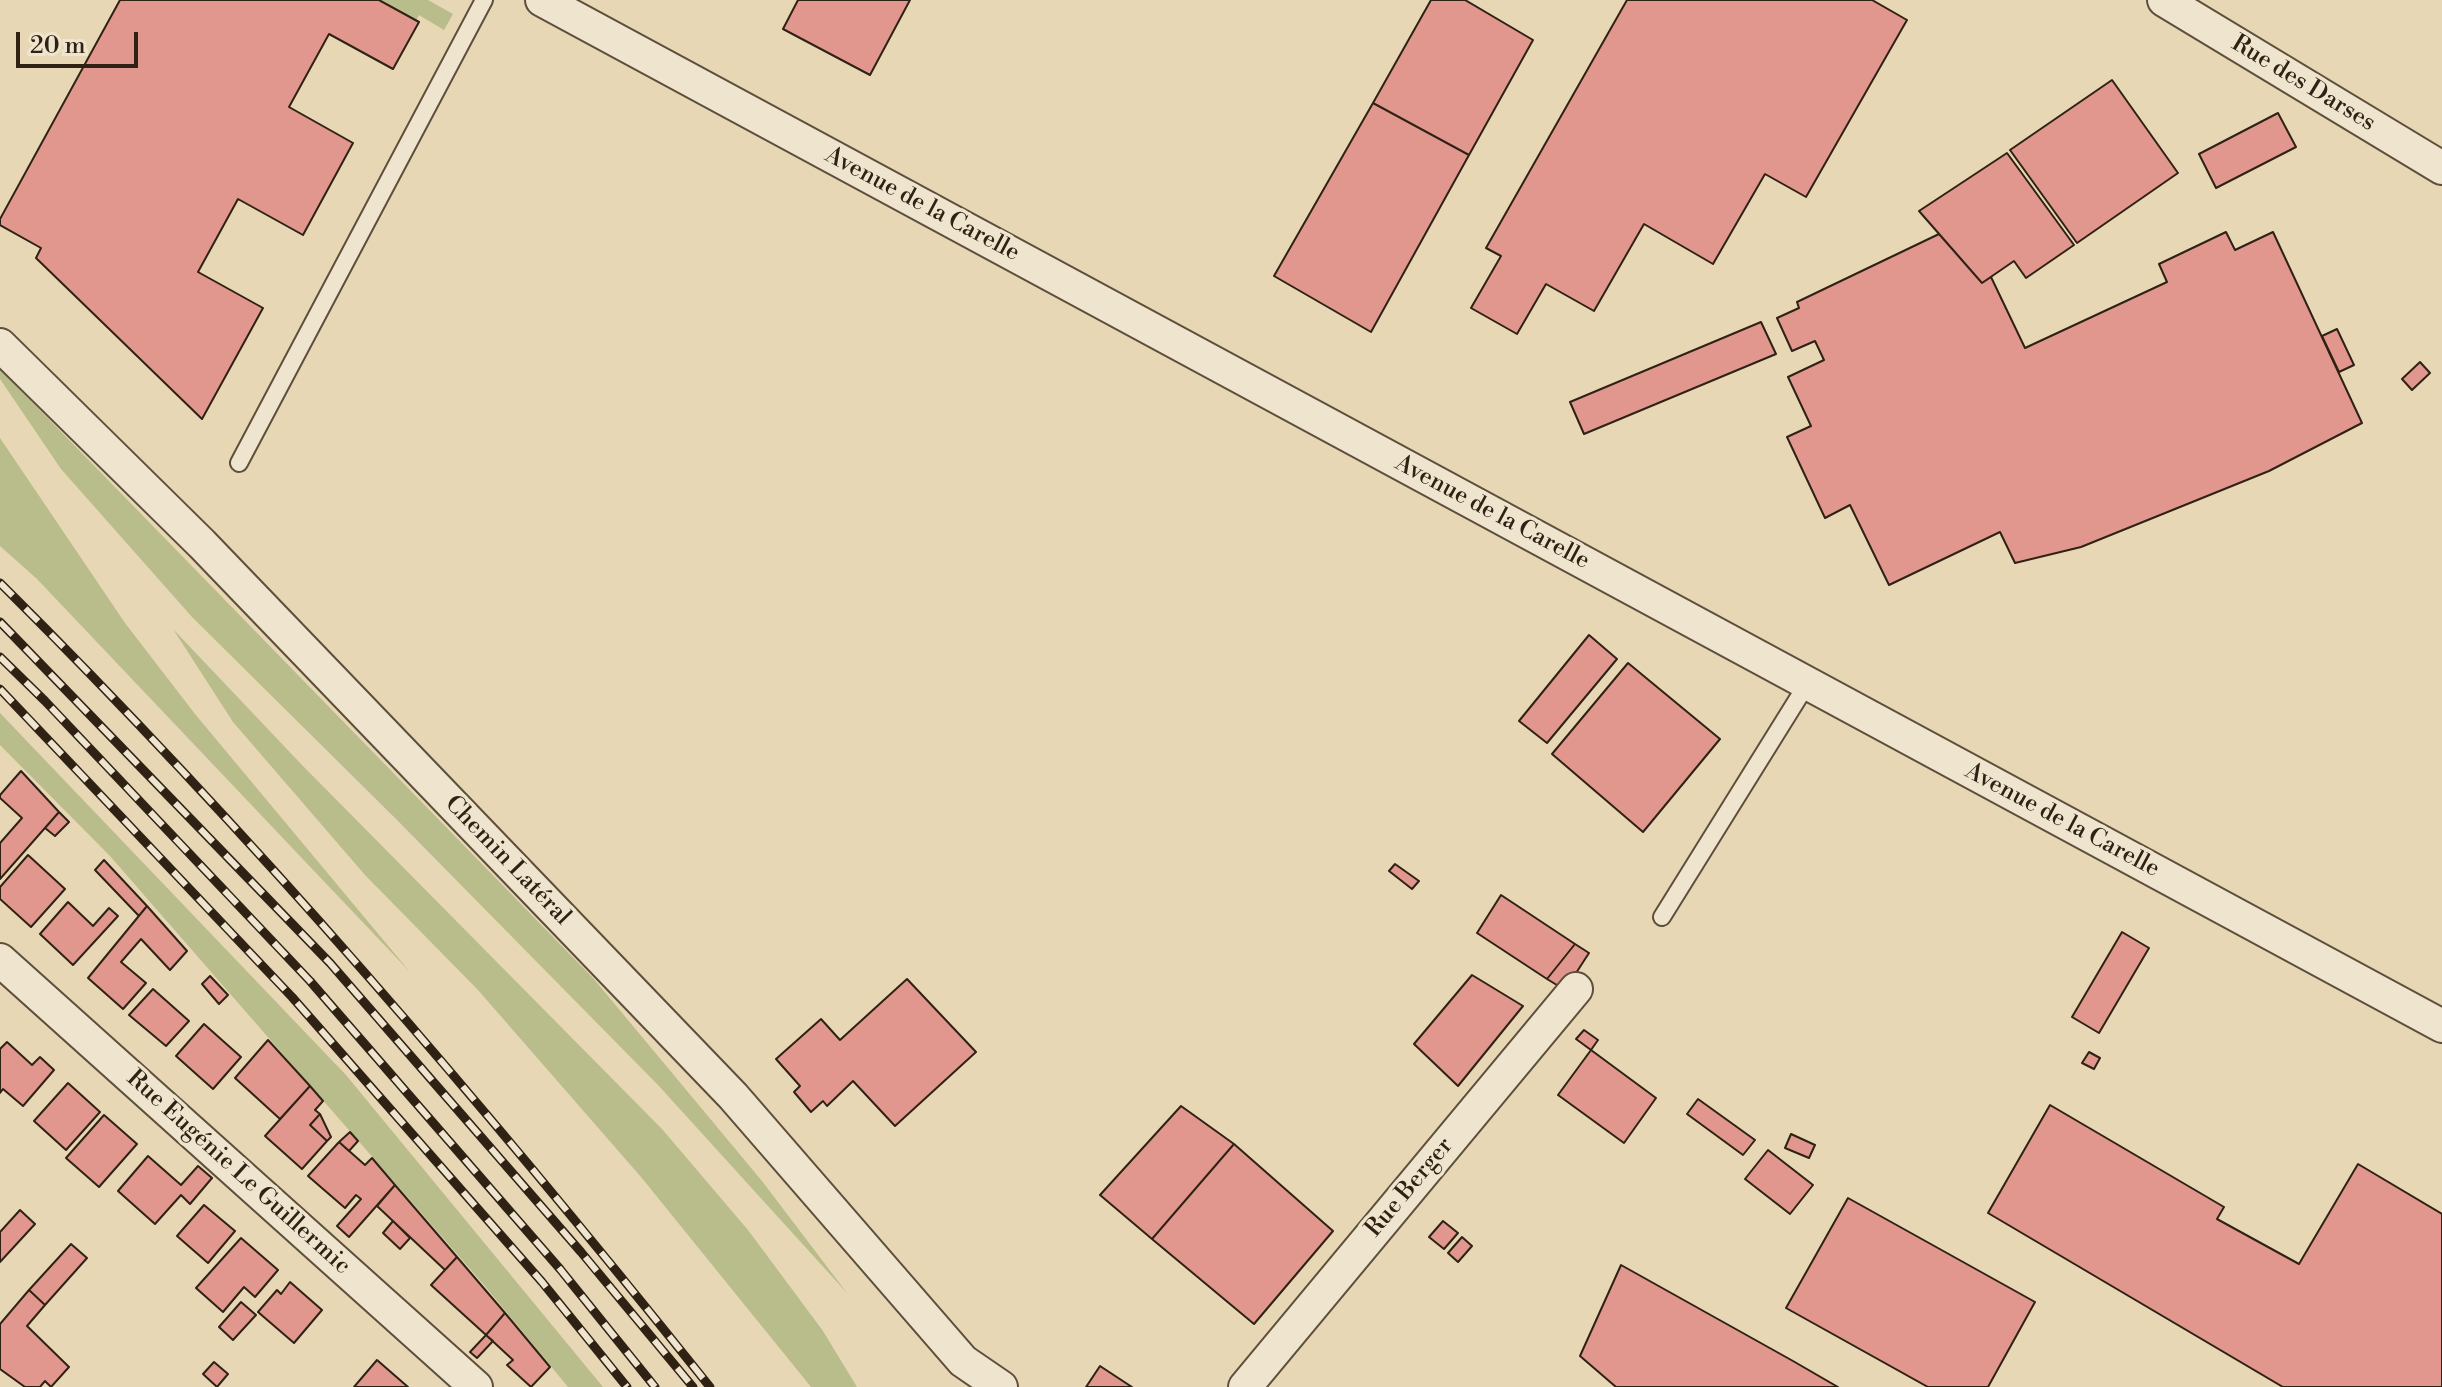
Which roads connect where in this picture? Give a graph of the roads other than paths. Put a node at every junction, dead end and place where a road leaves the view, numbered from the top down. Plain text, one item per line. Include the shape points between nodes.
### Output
1 (484, 0) edge
2 (542, 0) edge
3 (2164, 0) edge
4 (587, 14) edge
5 (2442, 168) edge
6 (0, 345) edge
7 (239, 463) dead end
8 (1807, 684) junction
9 (1662, 917) dead end
10 (0, 960) edge
11 (1576, 989) dead end
12 (2442, 1026) edge
13 (476, 1387) edge
14 (1001, 1387) edge
15 (1245, 1387) edge

1 - 7 lane
2 - 4 street, Avenue de la Carelle
3 - 5 street, Rue des Darses
4 - 8 street, Avenue de la Carelle
6 - 14 street, Chemin Latéral via 202,544 733,1096 963,1361
8 - 9 lane
8 - 12 street, Avenue de la Carelle
10 - 13 street, Rue Eugénie Le Guillermic
11 - 15 street, Rue Berger

